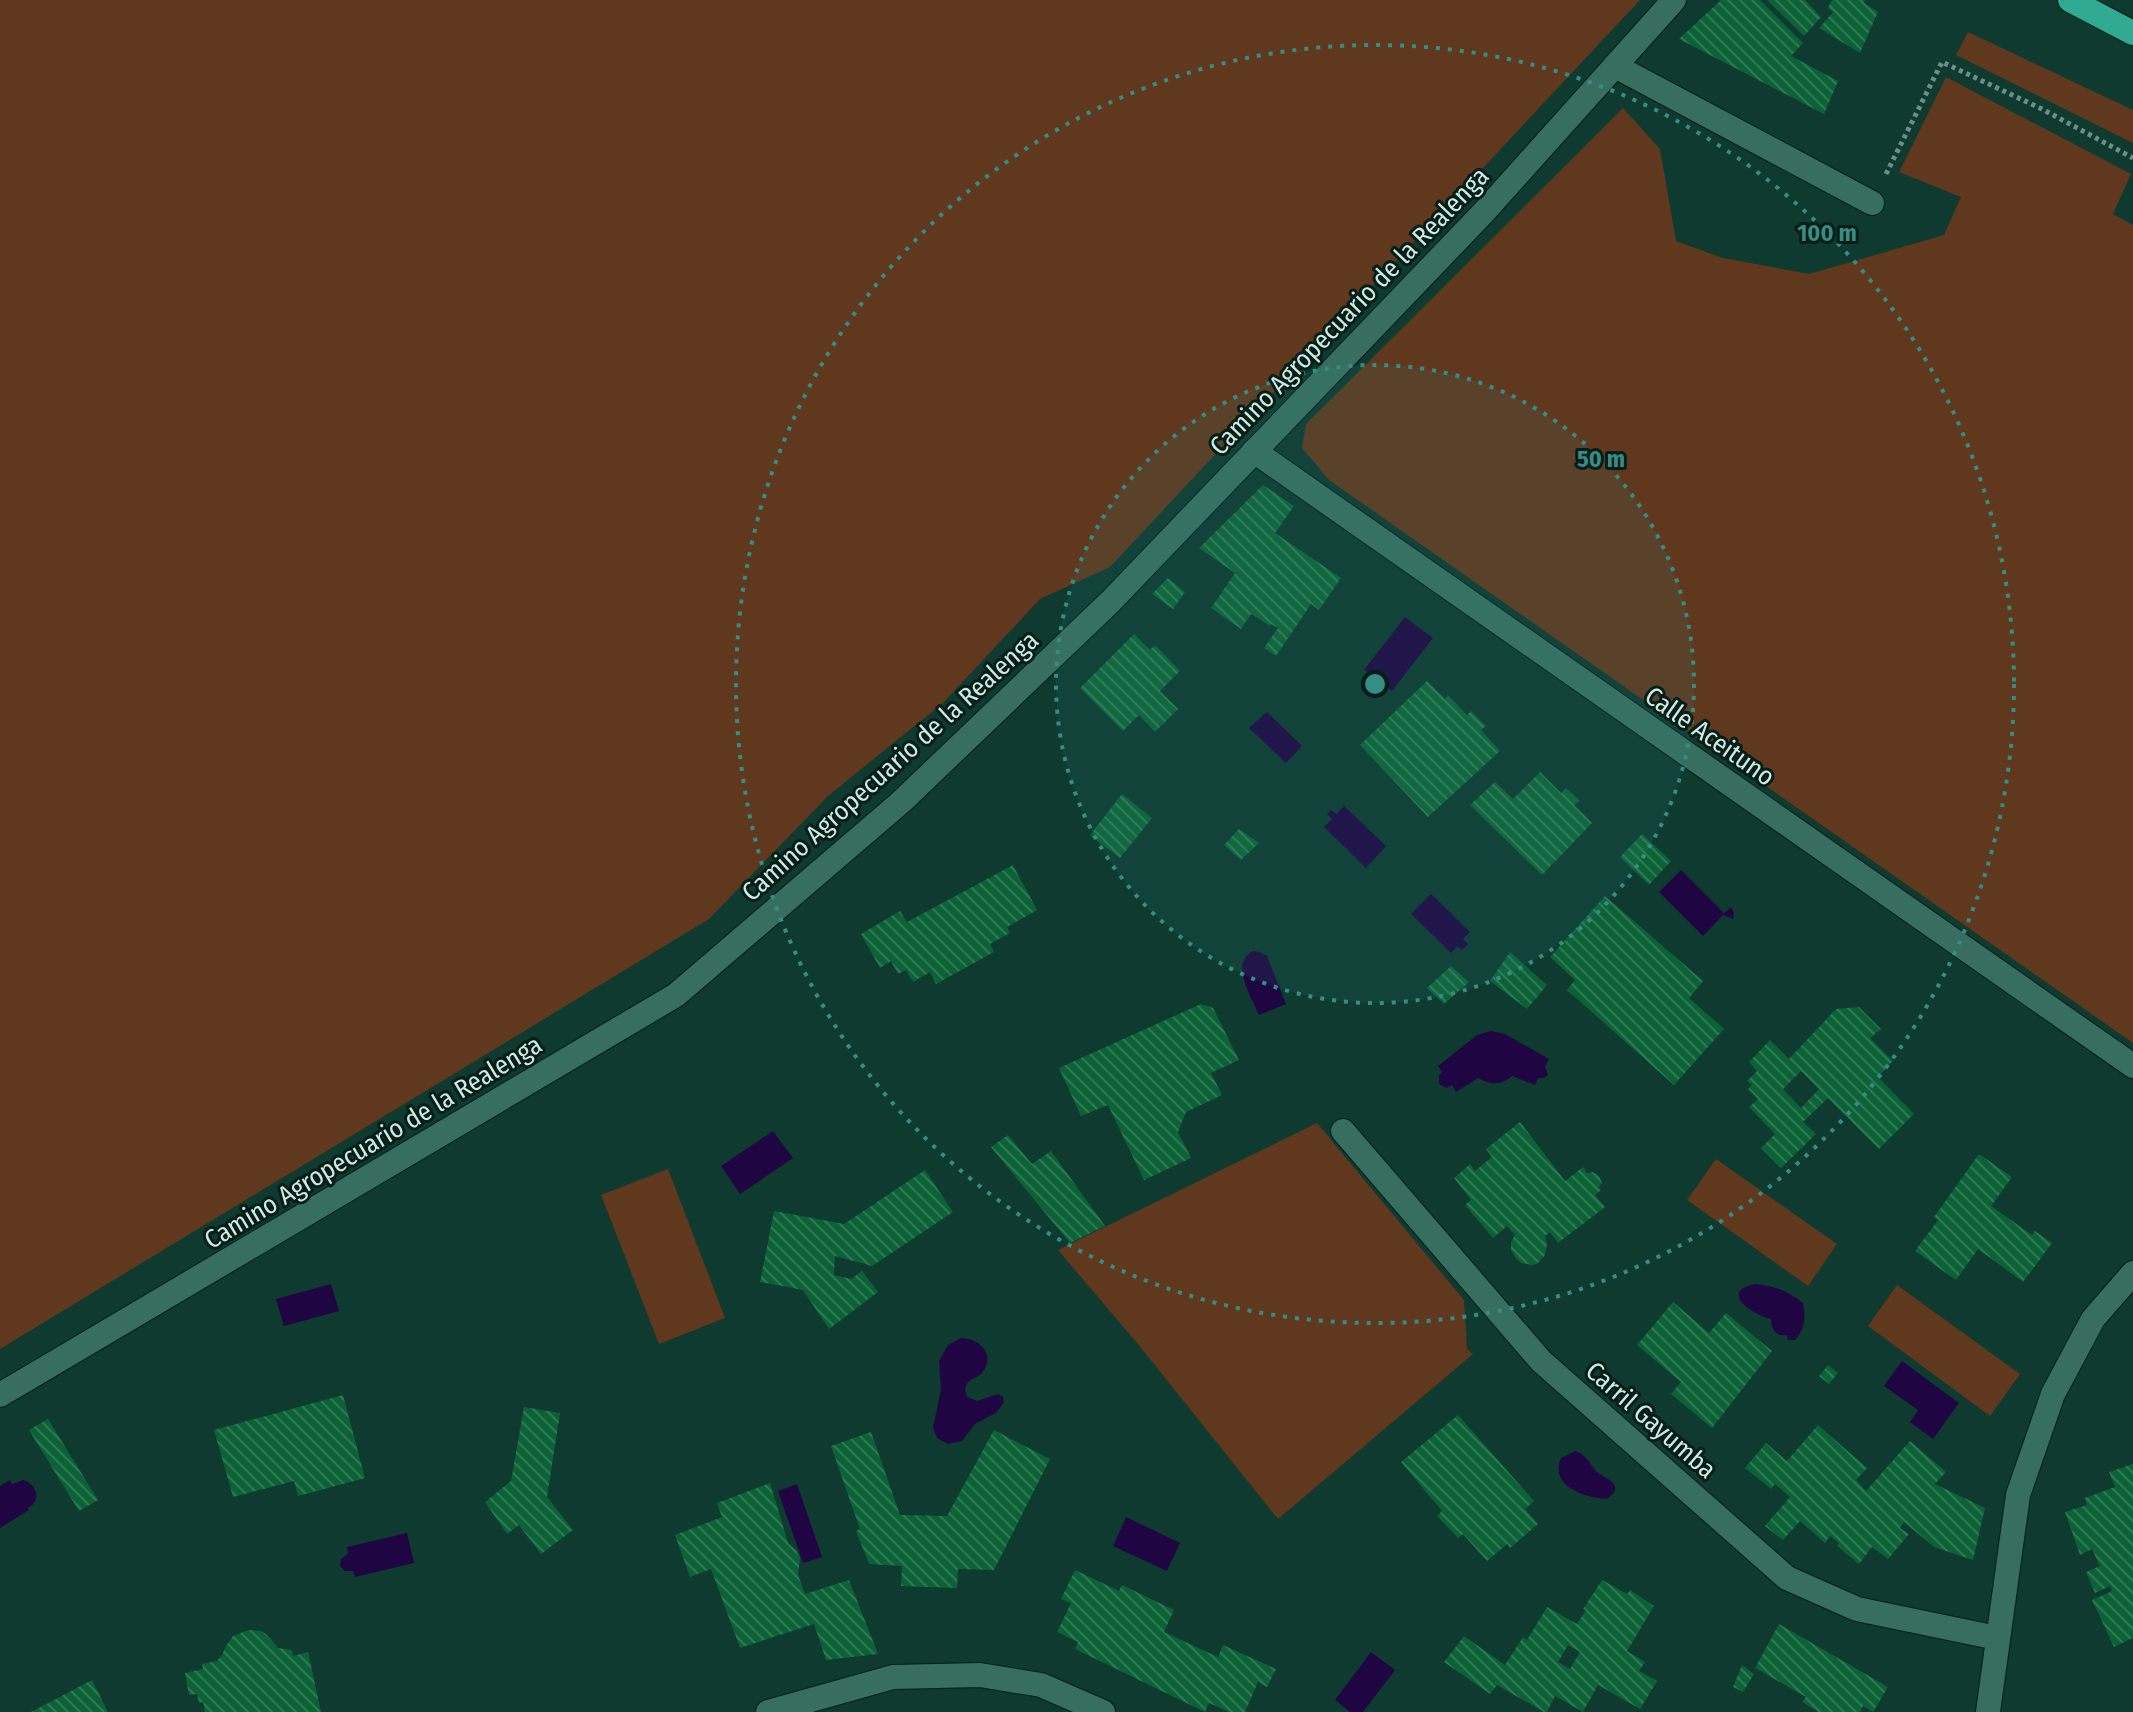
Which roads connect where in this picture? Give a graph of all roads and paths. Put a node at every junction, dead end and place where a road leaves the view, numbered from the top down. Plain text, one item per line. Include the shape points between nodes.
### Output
1 (1674, 0) edge
2 (2070, 0) edge
3 (2133, 33) edge
4 (1615, 66) junction
5 (2133, 158) edge
6 (1872, 203) joint
7 (1254, 451) junction
8 (2133, 1066) edge
9 (1343, 1131) dead end
10 (2133, 1273) edge
11 (0, 1395) edge
12 (1997, 1638) junction
13 (768, 1712) edge
14 (1103, 1712) edge
15 (1988, 1712) edge

1 - 4 street, Camino Agropecuario de la Realenga
2 - 3 highway
4 - 6 street
4 - 7 street, Camino Agropecuario de la Realenga via 1484,212
5 - 6 path via 1942,62
7 - 8 street, Calle Aceituno
7 - 11 street, Camino Agropecuario de la Realenga via 1111,601 901,802 676,995
9 - 12 street, Carril Gayumba via 1541,1361 1787,1578 1857,1609
10 - 12 street via 2093,1319 2053,1394 2018,1495
12 - 15 street
13 - 14 street via 893,1677 980,1675 1041,1685

